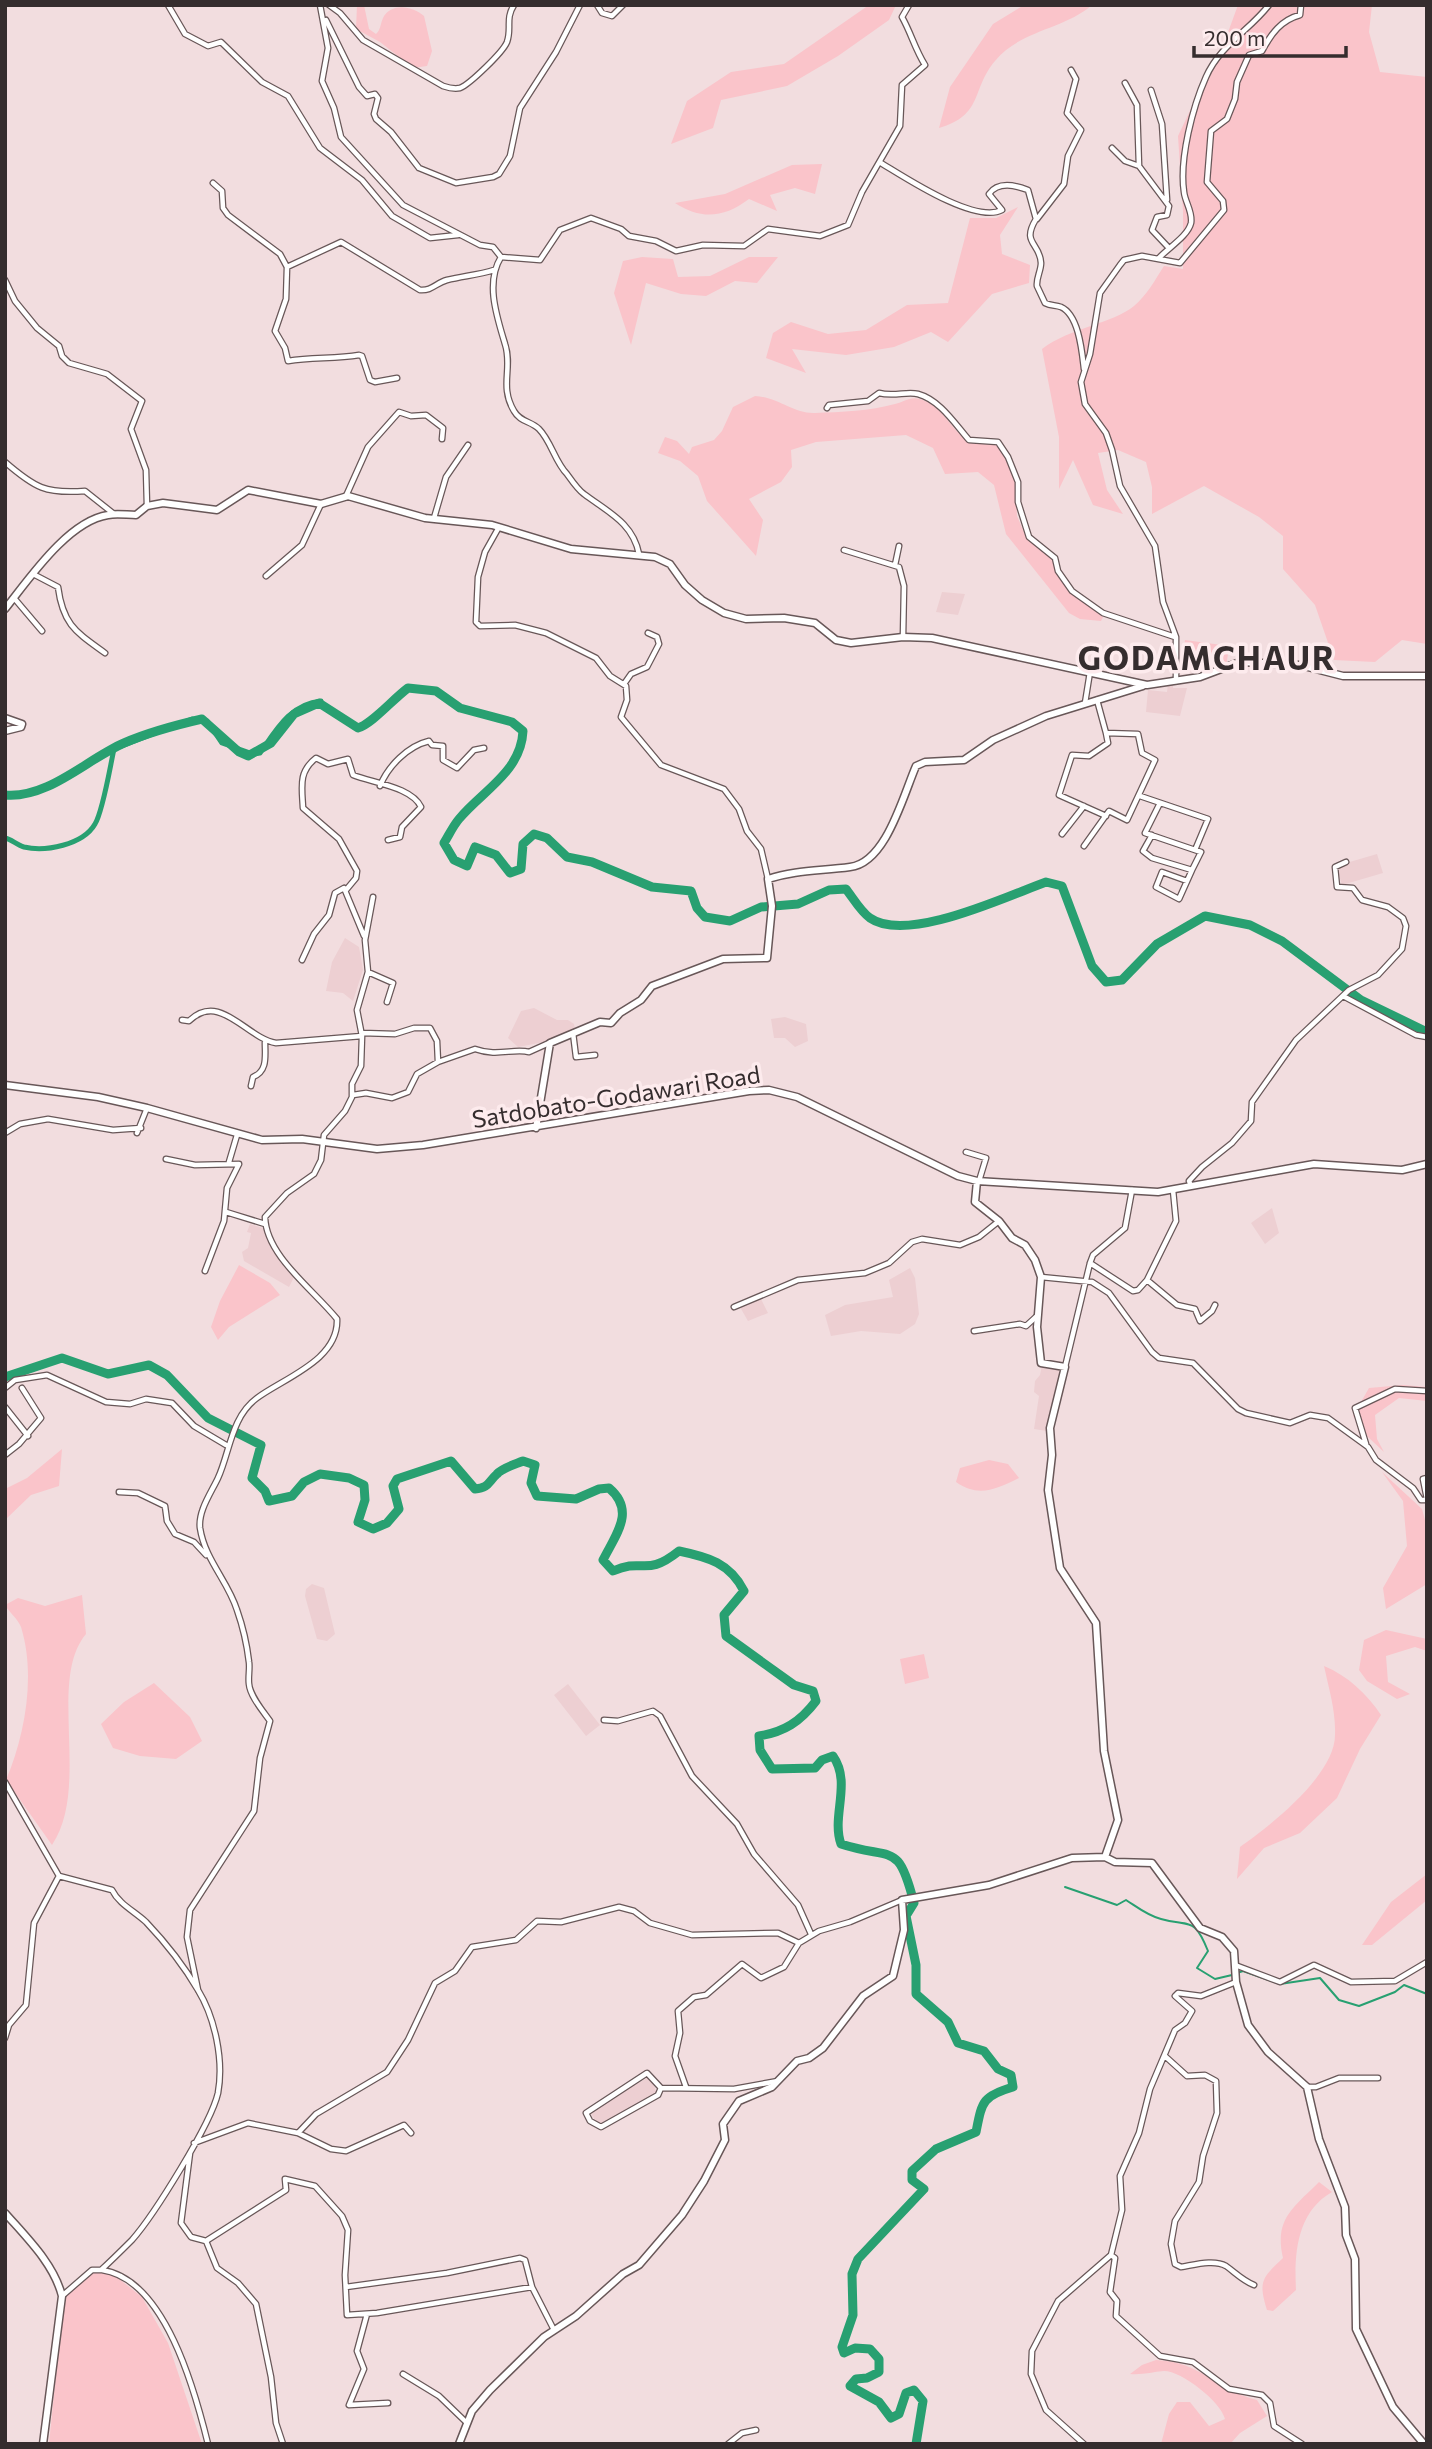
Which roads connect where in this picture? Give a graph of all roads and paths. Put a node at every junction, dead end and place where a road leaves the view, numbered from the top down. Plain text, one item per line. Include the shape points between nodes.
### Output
1 (168, 5) edge
2 (320, 5) edge
3 (329, 5) edge
4 (514, 5) edge
5 (580, 5) edge
6 (597, 5) edge
7 (623, 5) edge
8 (909, 5) edge
9 (1269, 5) edge
10 (1301, 5) edge
11 (324, 16) junction
12 (1071, 70) dead end
13 (1125, 83) dead end
14 (1150, 90) dead end
15 (1112, 148) dead end
16 (881, 163) junction
17 (1139, 166) junction
18 (213, 183) dead end
19 (1167, 201) junction
20 (1037, 219) junction
21 (459, 235) junction
22 (1168, 247) junction
23 (501, 257) junction
24 (1158, 258) junction
25 (288, 267) junction
26 (494, 270) junction
27 (5, 280) edge
28 (1084, 369) junction
29 (397, 377) dead end
30 (827, 408) dead end
31 (442, 439) dead end
32 (468, 445) dead end
33 (5, 462) edge
34 (346, 496) junction
35 (321, 505) junction
36 (147, 506) junction
37 (115, 514) junction
38 (434, 519) junction
39 (499, 526) junction
40 (900, 546) dead end
41 (844, 550) dead end
42 (639, 554) junction
43 (895, 565) junction
44 (35, 575) junction
45 (266, 576) dead end
46 (14, 598) junction
47 (5, 609) edge
48 (42, 631) dead end
49 (648, 633) dead end
50 (903, 637) junction
51 (1176, 637) junction
52 (106, 653) dead end
53 (1090, 672) junction
54 (1427, 676) edge
55 (1176, 681) junction
56 (624, 684) junction
57 (1147, 685) junction
58 (1096, 699) junction
59 (1085, 703) junction
60 (5, 719) edge
61 (5, 731) edge
62 (1106, 733) junction
63 (484, 748) dead end
64 (380, 786) junction
65 (1140, 796) junction
66 (1160, 803) junction
67 (1084, 806) junction
68 (1106, 816) junction
69 (1062, 834) dead end
70 (1152, 835) junction
71 (388, 840) dead end
72 (1084, 846) dead end
73 (1195, 850) junction
74 (1346, 862) dead end
75 (1192, 870) junction
76 (1187, 881) junction
77 (769, 882) junction
78 (346, 890) junction
79 (373, 897) dead end
80 (365, 940) junction
81 (302, 960) dead end
82 (368, 972) junction
83 (1343, 996) junction
84 (387, 1002) dead end
85 (183, 1020) dead end
86 (573, 1032) junction
87 (362, 1035) junction
88 (281, 1036) dead end
89 (1427, 1037) edge
90 (265, 1042) junction
91 (276, 1043) junction
92 (550, 1043) junction
93 (595, 1055) dead end
94 (438, 1062) junction
95 (5, 1085) edge
96 (251, 1086) dead end
97 (352, 1097) junction
98 (147, 1108) junction
99 (536, 1128) junction
100 (5, 1133) edge
101 (237, 1135) junction
102 (322, 1141) junction
103 (966, 1152) dead end
104 (166, 1159) dead end
105 (229, 1163) junction
106 (1427, 1164) edge
107 (978, 1181) junction
108 (1191, 1187) junction
109 (1132, 1190) junction
110 (1173, 1191) junction
111 (226, 1212) junction
112 (999, 1221) junction
113 (265, 1224) junction
114 (1090, 1263) junction
115 (205, 1271) dead end
116 (1041, 1277) junction
117 (1147, 1280) junction
118 (1085, 1282) junction
119 (1215, 1304) dead end
120 (734, 1307) dead end
121 (1039, 1315) junction
122 (974, 1331) dead end
123 (1065, 1367) junction
124 (5, 1388) edge
125 (22, 1388) dead end
126 (1427, 1391) edge
127 (5, 1407) edge
128 (28, 1436) junction
129 (226, 1445) junction
130 (5, 1447) edge
131 (1368, 1447) junction
132 (7, 1454) edge
133 (1427, 1478) edge
134 (119, 1492) dead end
135 (1427, 1499) edge
136 (210, 1558) junction
137 (604, 1720) dead end
138 (5, 1782) edge
139 (1105, 1857) junction
140 (59, 1876) junction
141 (904, 1899) junction
142 (811, 1934) junction
143 (799, 1943) junction
144 (1427, 1962) edge
145 (1236, 1973) junction
146 (198, 1990) junction
147 (5, 2038) edge
148 (1166, 2057) junction
149 (1378, 2078) dead end
150 (778, 2081) junction
151 (687, 2087) junction
152 (1307, 2087) junction
153 (661, 2088) junction
154 (298, 2133) junction
155 (411, 2133) dead end
156 (194, 2143) junction
157 (190, 2153) junction
158 (5, 2213) edge
159 (206, 2241) junction
160 (1111, 2255) junction
161 (102, 2270) junction
162 (1254, 2285) dead end
163 (346, 2287) junction
164 (532, 2287) junction
165 (62, 2296) junction
166 (368, 2314) junction
167 (555, 2330) junction
168 (403, 2374) dead end
169 (388, 2403) dead end
170 (467, 2423) junction
171 (756, 2430) dead end
172 (43, 2444) edge
173 (208, 2444) edge
174 (284, 2444) edge
175 (459, 2444) edge
176 (728, 2444) edge
177 (1084, 2444) edge
178 (1301, 2444) edge
179 (1424, 2444) edge

1 - 21 street via 185,34 208,46 221,42 262,82 288,96 320,148 362,180 392,216 430,238
2 - 11 street
3 - 4 street via 363,40 452,88 464,85 505,47 507,19
5 - 11 street via 520,108 505,166 493,177 457,183 419,168 376,119 378,98 367,96 359,87
6 - 7 street via 612,16
8 - 16 street via 902,17 925,65 902,85 902,120
9 - 22 street via 1220,52 1207,75 1186,149 1183,191 1191,223
10 - 24 street via 1300,15 1288,18 1262,51 1249,55 1227,119 1211,131 1207,183 1223,201 1224,210 1180,263
11 - 21 street via 328,48 322,81 341,137 403,205
12 - 20 street via 1076,79 1067,113 1081,130 1068,156 1064,184
13 - 17 street via 1137,105
14 - 19 street via 1163,124
15 - 17 street via 1125,161
16 - 20 street via 947,202 979,211 1002,210 989,194 992,189 1028,190
16 - 23 street via 848,225 820,236 768,229 744,246 703,245 676,251 592,218 560,230 540,260
17 - 19 street
18 - 25 street via 220,187 228,215 280,254
19 - 22 street via 1167,215 1157,217 1152,230
20 - 28 street via 1030,233 1041,264 1037,286 1045,303 1065,310 1072,320
21 - 23 street via 493,247
22 - 24 street
23 - 26 street
24 - 28 street via 1124,260 1100,293
25 - 26 street via 341,242 420,290
25 - 29 street via 286,299 275,331 288,361 362,356 370,380
26 - 42 street via 496,314 509,356 504,388 514,411 539,429 559,465 585,495 610,510 636,536
27 - 36 street via 15,301 37,328 59,345 69,363 107,374 142,401 131,429 146,470
28 - 51 street via 1085,404 1106,433 1120,486 1155,546 1163,602
30 - 51 street via 868,401 879,393 895,397 918,394 939,406 969,440 998,442 1018,482 1018,502 1029,537 1055,558 1072,591 1103,613
31 - 34 street via 443,428 426,415 399,412 368,447
32 - 38 street via 446,477
33 - 37 street via 42,490 85,491
34 - 35 street
34 - 38 street
35 - 36 street via 248,490 217,510 170,503
35 - 45 street via 302,545
36 - 37 street via 136,515
37 - 44 street via 91,521 64,539
38 - 39 street
39 - 42 street via 571,550
39 - 56 street via 478,576 476,622 546,633 596,658 610,676
40 - 43 street
41 - 43 street
42 - 50 street via 664,561 702,600 734,616 815,623 836,640 851,643
43 - 50 street via 904,586
44 - 46 street
44 - 52 street via 55,584 71,628
46 - 47 street
46 - 48 street
49 - 56 street via 657,637 659,644 647,667 631,674
50 - 53 street via 951,642
51 - 55 street
53 - 57 street
53 - 59 street
54 - 55 street via 1343,676 1300,665 1240,662
55 - 57 street
56 - 77 street via 628,692 621,717 661,765 724,789 765,856
57 - 58 street
58 - 59 street
58 - 62 street
59 - 77 street via 993,740 964,760 916,766 886,840 861,864 799,870
60 - 61 street via 22,724
62 - 65 street via 1139,734 1142,753 1155,760
62 - 67 street via 1108,743 1088,756 1072,755 1059,794
63 - 64 street via 474,750 457,768 443,760 443,746 419,743 386,771
64 - 71 street via 413,796 421,807 402,827 400,837
64 - 78 street via 354,775 348,759 328,764 316,758 302,772 303,808 339,839 357,871
65 - 66 street
65 - 68 street via 1127,820 1110,811
66 - 70 street via 1145,833
66 - 73 street via 1208,819
67 - 68 street
67 - 69 street
68 - 72 street
70 - 73 street
70 - 75 street via 1143,851
73 - 75 street via 1201,852
74 - 83 street via 1335,867 1338,887 1353,888 1362,900 1388,907 1404,918 1406,926 1397,958
75 - 76 street
76 - 76 street via 1162,872 1156,887 1179,899
77 - 86 street via 772,906 767,958 723,959 652,986 611,1023 600,1022
78 - 80 street
78 - 81 street via 335,893 329,915
79 - 80 street
80 - 82 street
82 - 84 street via 393,983
82 - 87 street via 357,1010
83 - 89 street
83 - 108 street via 1296,1040 1252,1102 1251,1121 1189,1181
85 - 90 street via 216,1011
86 - 92 street
86 - 93 street via 576,1057
87 - 91 street
87 - 94 street via 430,1028 438,1041
87 - 97 street via 361,1066 352,1084
88 - 91 street
90 - 91 street
90 - 96 street via 265,1066 253,1077
92 - 94 street via 529,1052 489,1054 475,1049
92 - 99 street
94 - 97 street via 417,1074 408,1092 392,1098 366,1093
95 - 98 street, Satdobato-Godawari Road
97 - 102 street
98 - 100 street via 139,1130 48,1119 20,1124
98 - 101 street, Satdobato-Godawari Road
99 - 102 street, Satdobato-Godawari Road via 390,1149
99 - 107 street, Satdobato-Godawari Road via 769,1090 797,1097 958,1176
101 - 102 street, Satdobato-Godawari Road via 272,1141
101 - 105 street
102 - 113 street via 317,1169 287,1193 265,1217
103 - 107 street via 986,1158
104 - 105 street via 195,1165
105 - 111 street via 239,1164 227,1188
106 - 108 street, Satdobato-Godawari Road via 1402,1170 1314,1164
107 - 109 street, Satdobato-Godawari Road
107 - 112 street via 975,1202
108 - 110 street, Satdobato-Godawari Road
109 - 110 street, Satdobato-Godawari Road
109 - 114 street via 1125,1228 1093,1255
110 - 117 street via 1176,1221
111 - 113 street
111 - 115 street
112 - 116 street via 1031,1251
112 - 120 street via 960,1245 922,1239 889,1263 865,1273 798,1280
113 - 129 street via 282,1258 337,1319 337,1330 320,1356 256,1398
114 - 117 street via 1135,1291
114 - 118 street
116 - 118 street
116 - 121 street
117 - 119 street via 1177,1305 1195,1309 1200,1321
118 - 123 street
118 - 131 street via 1108,1293 1159,1358 1193,1363 1238,1409 1290,1423 1310,1415 1328,1418
121 - 122 street via 1027,1326
121 - 123 street via 1041,1363
123 - 139 street via 1050,1428 1050,1516 1060,1568 1096,1623 1104,1751 1118,1820
124 - 129 street via 15,1380 47,1375 106,1402 172,1402 194,1426
125 - 128 street via 41,1418
126 - 131 street via 1395,1389 1355,1408
127 - 128 street
128 - 132 street
129 - 136 street via 225,1461 200,1523
130 - 132 street
131 - 135 street via 1376,1460 1413,1488 1421,1500
133 - 135 street via 1423,1479
134 - 136 street via 138,1493 165,1506 175,1534 194,1542
136 - 146 street via 233,1598 246,1643 249,1684 270,1721 254,1811 190,1910 187,1937
137 - 142 street via 657,1713 692,1776 737,1824 760,1862 798,1905
138 - 140 street
139 - 141 street via 1072,1858 989,1885
139 - 145 street via 1115,1862 1152,1863 1200,1928 1222,1937 1234,1951
140 - 146 street via 112,1890 120,1903 133,1909 166,1944
140 - 147 street via 34,1923 26,2005 9,2025
141 - 142 street
141 - 150 street via 904,1930 893,1976 863,1996 823,2048 797,2062
142 - 143 street
143 - 151 street via 784,1967 761,1978 742,1964 706,1995 694,1997 678,2011 675,2056
143 - 154 street via 778,1933 692,1934 650,1923 619,1907 561,1922 537,1921 516,1940 472,1947 455,1971 435,1983 387,2072 316,2114
144 - 145 street via 1395,1981 1351,1982 1314,1965 1280,1982
145 - 148 street via 1201,1996 1178,1993 1177,1999 1192,2011 1175,2030
145 - 152 street via 1248,2025 1268,2052
146 - 156 street via 211,2018 219,2082
148 - 160 street via 1120,2176 1122,2210
148 - 162 street via 1187,2076 1205,2075 1219,2087 1199,2182 1175,2221 1171,2244 1175,2264 1224,2265
149 - 152 street via 1339,2078
150 - 151 street via 734,2089
150 - 167 street via 739,2101 723,2124 725,2140 694,2198 639,2265
151 - 153 street
152 - 179 street via 1319,2139 1345,2207 1346,2235 1354,2259 1356,2329 1393,2407
153 - 153 street via 658,2095 601,2127 586,2113 648,2073
154 - 155 street via 346,2151 404,2125
154 - 156 street via 248,2123
156 - 157 street
157 - 159 street via 181,2223 191,2237
157 - 161 street via 133,2238
158 - 165 street via 58,2279
159 - 163 street via 286,2190 285,2179 309,2183 337,2209 348,2230
159 - 174 street via 217,2268 256,2304 276,2423
160 - 177 street via 1058,2301 1032,2351 1031,2374 1045,2410
160 - 178 street via 1115,2258 1110,2292 1118,2301 1116,2316 1160,2356 1193,2362 1229,2389 1262,2395 1270,2403 1274,2426
161 - 165 street via 92,2270
161 - 173 street via 113,2272 148,2297 171,2331
163 - 164 street via 520,2258 525,2260
163 - 166 street via 347,2315
164 - 166 street
164 - 167 street
165 - 172 street
166 - 169 street via 357,2358 364,2369 349,2405
167 - 170 street via 490,2390
168 - 170 street via 439,2396
170 - 175 street
171 - 176 street via 742,2433

